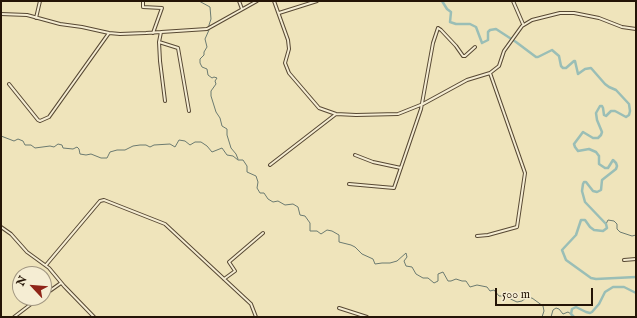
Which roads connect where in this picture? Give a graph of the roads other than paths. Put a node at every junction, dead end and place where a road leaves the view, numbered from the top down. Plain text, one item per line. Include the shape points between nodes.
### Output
1 (40, 1) edge
2 (143, 1) edge
3 (239, 1) edge
4 (257, 1) edge
5 (274, 1) edge
6 (317, 1) edge
7 (513, 1) edge
8 (242, 9) junction
9 (279, 13) junction
10 (1, 14) edge
11 (36, 18) junction
12 (523, 24) junction
13 (636, 29) edge
14 (108, 32) junction
15 (161, 32) junction
16 (153, 33) junction
17 (159, 42) junction
18 (475, 47) dead end
19 (490, 73) junction
20 (8, 84) dead end
21 (165, 101) dead end
22 (422, 104) junction
23 (189, 111) dead end
24 (336, 114) junction
25 (355, 155) dead end
26 (270, 166) dead end
27 (401, 168) junction
28 (349, 184) dead end
29 (1, 226) edge
30 (263, 233) dead end
31 (477, 236) dead end
32 (636, 259) edge
33 (624, 260) dead end
34 (46, 265) junction
35 (224, 279) junction
36 (61, 283) junction
37 (52, 289) edge
38 (28, 306) edge
39 (339, 308) dead end
40 (14, 317) edge
41 (94, 317) edge
42 (256, 317) edge
43 (367, 317) edge

1 - 11 street
2 - 16 street via 143,7 162,8
3 - 8 street
4 - 8 street
5 - 9 street
6 - 9 street
7 - 12 street
8 - 15 street via 206,29
9 - 24 street via 288,40 285,63 288,73 319,108
10 - 11 street via 22,14
11 - 14 street
12 - 13 street via 536,18 574,13 601,18 622,28
12 - 19 street via 504,51 499,66
14 - 16 street
14 - 20 street via 49,116 40,121
15 - 16 street
15 - 17 street
17 - 21 street
17 - 23 street via 178,48
18 - 22 street via 463,56 438,28
19 - 22 street via 467,80
19 - 31 street via 525,174 516,228
22 - 24 street via 396,114
22 - 27 street
24 - 26 street
25 - 27 street via 372,162
27 - 28 street via 393,188
29 - 34 street via 27,252
30 - 35 street via 229,262 235,270
32 - 33 street
34 - 35 street via 102,200 164,223
34 - 36 street
35 - 42 street via 251,304
36 - 37 street
36 - 41 street
38 - 40 street
39 - 43 street

